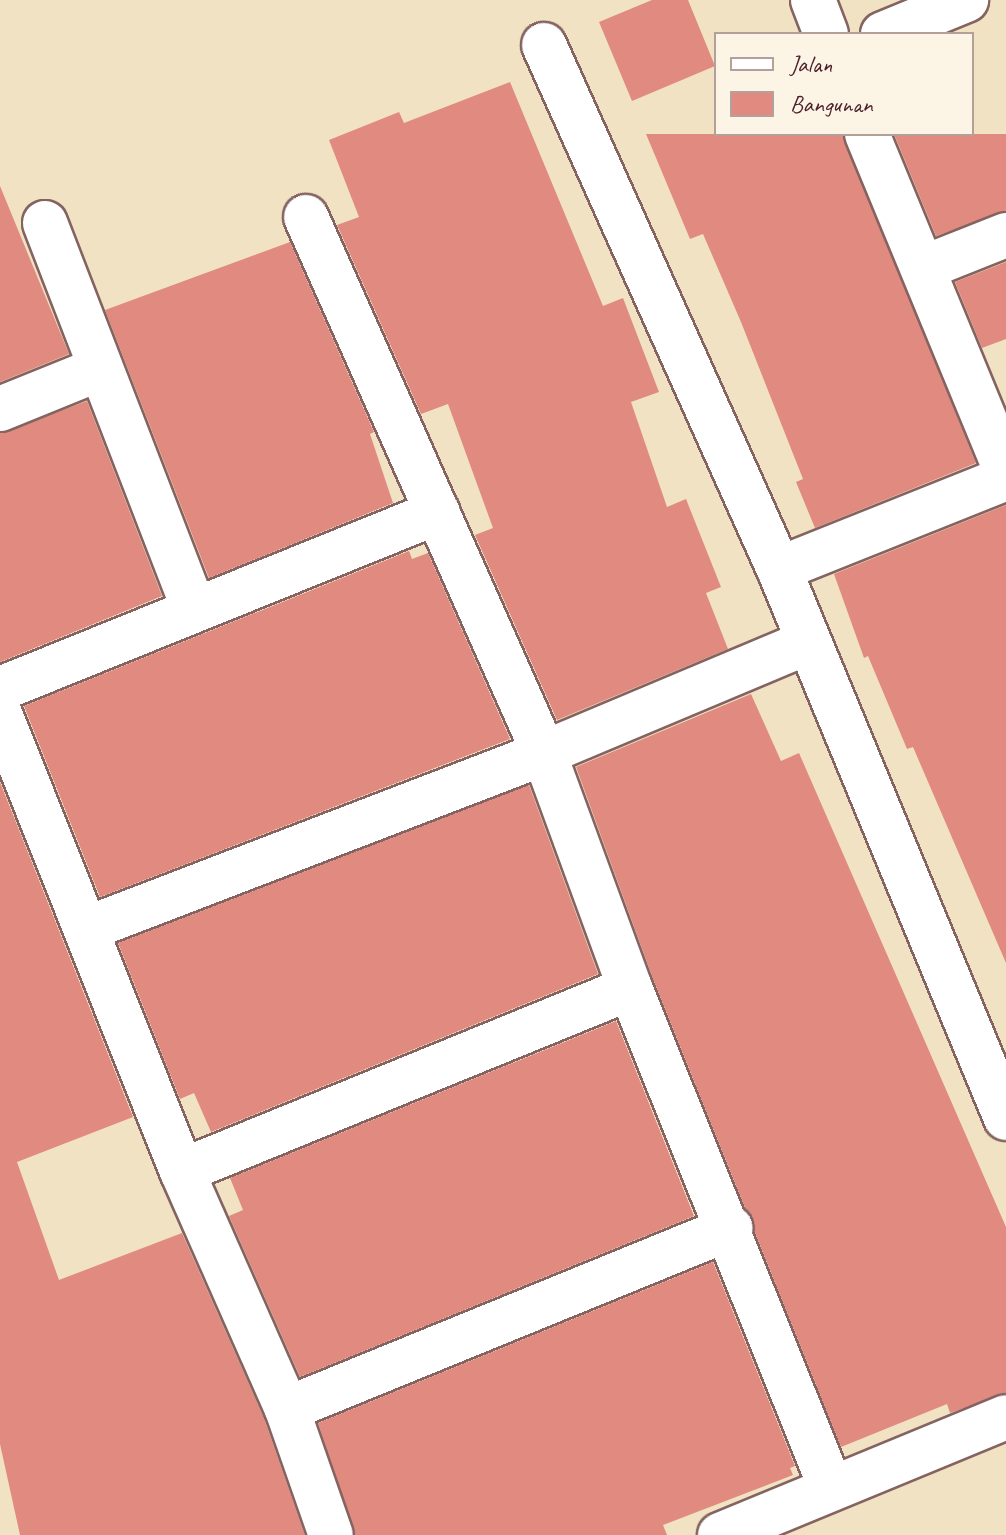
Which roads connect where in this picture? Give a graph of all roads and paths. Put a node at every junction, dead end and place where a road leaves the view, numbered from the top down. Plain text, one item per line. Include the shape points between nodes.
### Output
1 (813, 0) edge
2 (966, 0) edge
3 (825, 32) edge
4 (888, 32) edge
5 (544, 45) dead end
6 (868, 136) edge
7 (306, 217) dead end
8 (45, 223) dead end
9 (1006, 235) edge
10 (923, 268) junction
11 (99, 369) junction
12 (0, 409) edge
13 (1006, 471) edge
14 (1006, 478) edge
15 (438, 512) junction
16 (779, 569) junction
17 (194, 609) junction
18 (806, 643) junction
19 (0, 689) edge
20 (0, 714) edge
21 (544, 753) junction
22 (86, 929) junction
23 (630, 988) junction
24 (1006, 1118) edge
25 (182, 1171) junction
26 (730, 1228) junction
27 (287, 1409) junction
28 (1006, 1417) edge
29 (831, 1488) junction
30 (331, 1535) edge
31 (720, 1535) edge

1 - 3 street
2 - 4 street
5 - 16 street
6 - 10 street
7 - 15 street
8 - 11 street
9 - 10 street
10 - 13 street
11 - 12 street
11 - 17 street
14 - 16 street
15 - 17 street
15 - 21 street
16 - 18 street
17 - 19 street
18 - 21 street
18 - 24 street
20 - 22 street
21 - 22 street
21 - 23 street
22 - 25 street
23 - 25 street
23 - 26 street
25 - 27 street
26 - 27 street
26 - 29 street
27 - 30 street
28 - 29 street
29 - 31 street

